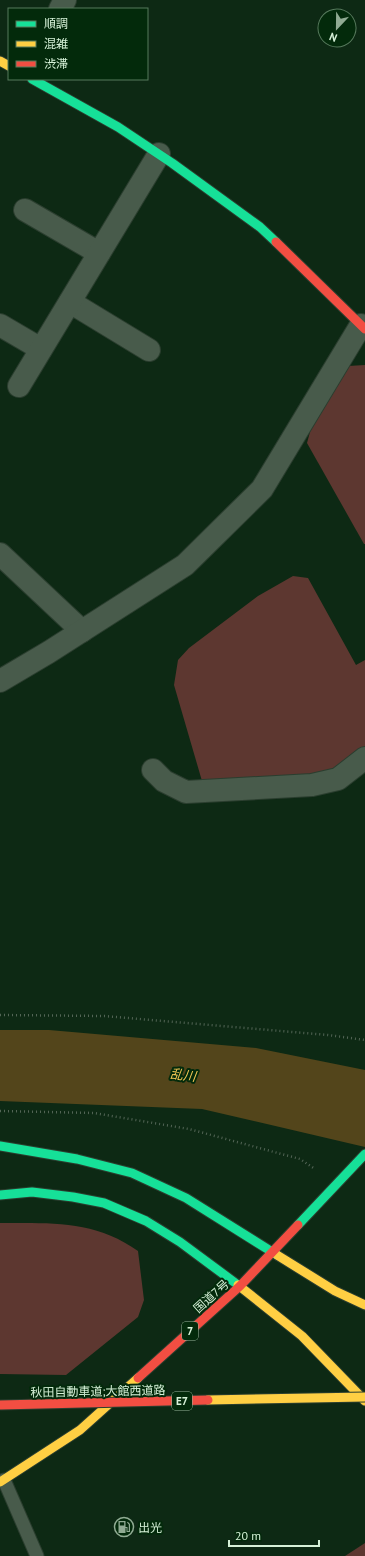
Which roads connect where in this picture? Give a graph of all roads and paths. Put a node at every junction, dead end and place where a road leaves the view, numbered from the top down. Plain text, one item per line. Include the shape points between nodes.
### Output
1 (34, 80) edge
2 (159, 154) junction
3 (25, 210) dead end
4 (99, 253) junction
5 (70, 302) junction
6 (0, 325) edge
7 (363, 327) edge
8 (41, 349) junction
9 (149, 350) dead end
10 (19, 386) dead end
11 (0, 554) edge
12 (82, 631) junction
13 (0, 681) edge
14 (365, 758) edge
15 (153, 770) dead end
16 (0, 1015) edge
17 (365, 1040) edge
18 (0, 1112) edge
19 (0, 1146) edge
20 (363, 1156) edge
21 (337, 1184) junction
22 (0, 1194) edge
23 (273, 1253) junction
24 (240, 1286) junction
25 (365, 1305) edge
26 (365, 1397) edge
27 (365, 1401) edge
28 (0, 1405) edge
29 (2, 1481) edge
30 (37, 1556) edge

1 - 2 main road via 118,127
2 - 4 street
2 - 7 main road via 260,227
3 - 4 street
4 - 5 street
5 - 8 street
5 - 9 street
6 - 8 street
7 - 12 street via 262,489 185,565
8 - 10 street
11 - 12 street
12 - 13 street
14 - 15 street via 338,779 312,785 186,792 164,781
16 - 17 path via 104,1016
18 - 21 path via 94,1113 189,1129 300,1160
19 - 23 main road via 77,1159 132,1173 186,1198
20 - 21 main road, 国道7号 / 7
21 - 23 main road, 国道7号 / 7
22 - 24 main road via 32,1192 104,1203 174,1238
23 - 24 main road, 国道7号 / 7
23 - 25 main road via 335,1291
24 - 27 main road via 302,1336
24 - 29 main road, 国道7号 / 7 via 80,1430
26 - 28 main road, 秋田自動車道;大館西道路 / E7, bridge
29 - 30 lane

